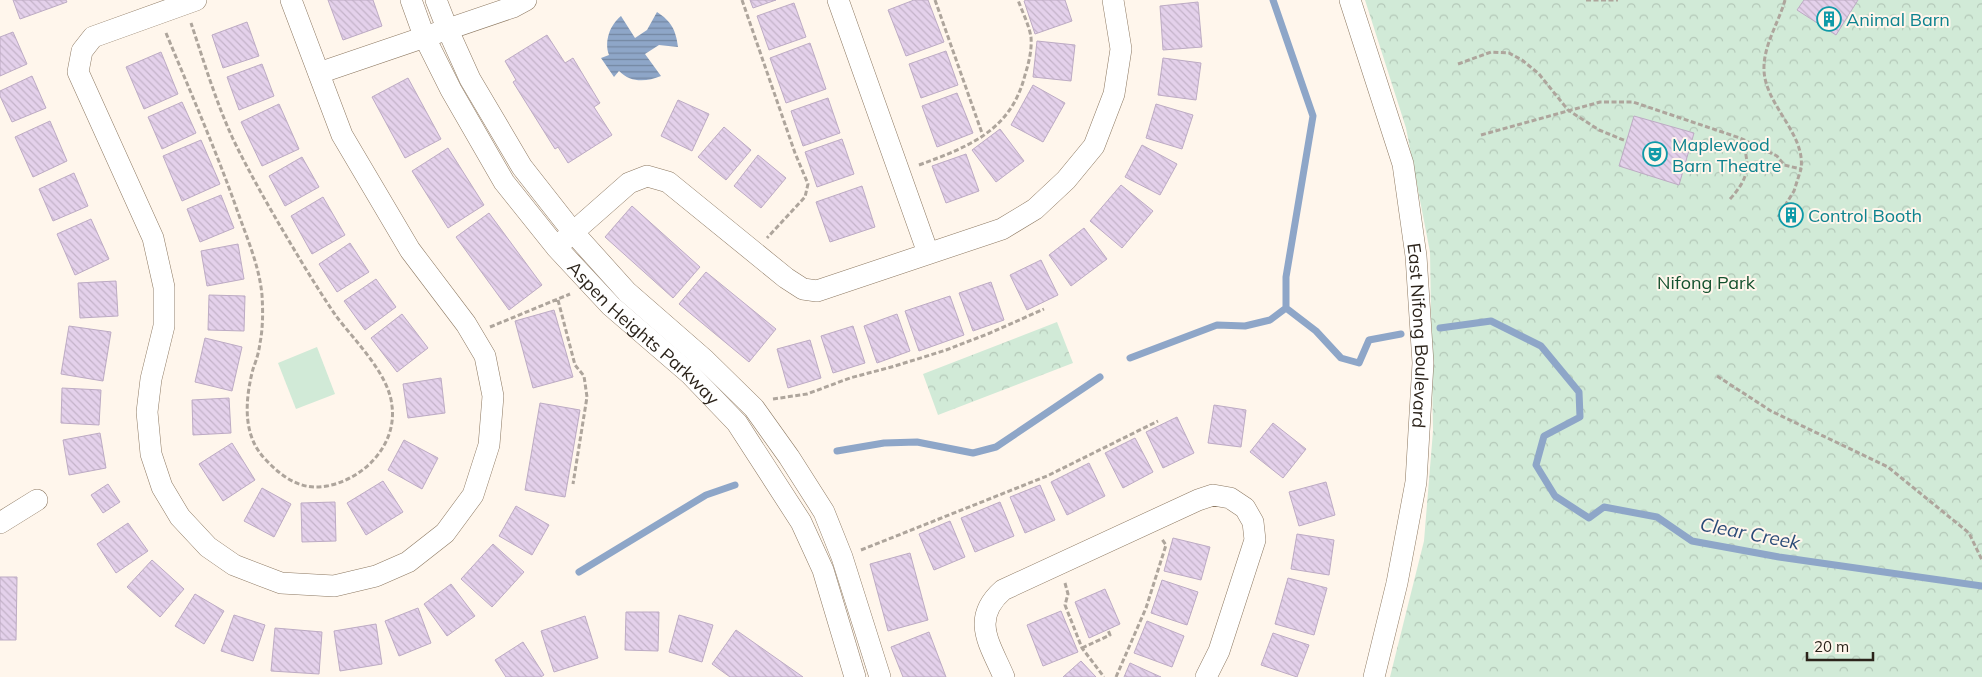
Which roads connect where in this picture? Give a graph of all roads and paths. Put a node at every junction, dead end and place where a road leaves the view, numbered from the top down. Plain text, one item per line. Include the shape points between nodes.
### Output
1 (291, 0) edge
2 (411, 0) edge
3 (436, 0) edge
4 (526, 0) edge
5 (742, 0) edge
6 (838, 0) edge
7 (935, 0) edge
8 (1018, 0) edge
9 (1113, 0) edge
10 (1350, 0) edge
11 (1586, 0) edge
12 (1618, 0) edge
13 (1785, 0) edge
14 (190, 2) edge
15 (158, 14) junction
16 (447, 28) junction
17 (424, 36) junction
18 (1458, 64) dead end
19 (319, 73) junction
20 (1568, 110) junction
21 (1481, 135) dead end
22 (984, 136) junction
23 (1740, 138) junction
24 (1626, 141) dead end
25 (1801, 169) junction
26 (900, 173) junction
27 (1730, 199) dead end
28 (1778, 218) dead end
29 (573, 232) junction
30 (556, 247) junction
31 (754, 252) junction
32 (928, 253) junction
33 (592, 286) junction
34 (558, 300) junction
35 (1044, 309) dead end
36 (473, 336) junction
37 (1716, 376) dead end
38 (754, 408) junction
39 (1158, 421) dead end
40 (573, 484) dead end
41 (37, 500) dead end
42 (1150, 522) junction
43 (0, 523) edge
44 (842, 557) junction
45 (1982, 560) edge
46 (1061, 563) junction
47 (1108, 630) dead end
48 (1082, 648) junction
49 (855, 677) edge
50 (880, 677) edge
51 (1004, 677) edge
52 (1104, 677) edge
53 (1116, 677) edge
54 (1206, 677) edge
55 (1374, 677) edge

1 - 19 street
2 - 17 street, Aspen Heights Parkway
3 - 16 street, Aspen Heights Parkway
4 - 16 street
5 - 31 path via 808,184 805,197
6 - 26 street
7 - 22 path
8 - 22 path via 1031,36 1022,89 1010,110
9 - 32 street via 1121,49 1114,94 1094,146 1066,180 1035,209 1002,229
10 - 55 street, East Nifong Boulevard via 1403,164 1416,256 1423,363 1416,482 1397,583
11 - 12 path
13 - 25 path via 1766,51 1765,80 1798,144
14 - 15 street
14 - 15 path via 216,99 234,140 282,229 335,313 388,387 393,421 382,451 374,461 343,481 327,486 300,486 274,469 258,452 250,436 248,395 262,324 258,268 217,154
15 - 36 street via 93,37 82,50 78,72 153,238 164,287 164,326 147,412 151,454 162,487 180,517 208,547 234,565 281,583 334,586 376,576 408,562 438,539 472,495 489,445 493,396 485,356
16 - 17 street
16 - 29 street, Aspen Heights Parkway via 470,79 522,167
17 - 19 street
17 - 30 street, Aspen Heights Parkway via 504,182
18 - 20 path via 1491,52 1509,53 1539,74
19 - 36 street via 342,135 405,242
20 - 21 path
20 - 23 path via 1600,102 1633,102
20 - 24 path via 1600,130
22 - 26 path via 963,148
23 - 25 path via 1777,156 1784,165
23 - 27 path via 1748,163 1741,186
25 - 28 path via 1794,191
26 - 32 street
29 - 30 street
29 - 31 street via 629,183 647,176 668,182
29 - 38 street, Aspen Heights Parkway via 627,292 706,360
30 - 33 street, Aspen Heights Parkway
31 - 32 street via 794,284 817,291
33 - 34 path
33 - 49 street, Aspen Heights Parkway via 690,374 737,423 801,522 823,570
34 - 36 path
34 - 40 path via 575,365 584,376 587,397
35 - 38 path via 946,350 807,394 774,399
37 - 45 path via 1771,411 1888,467 1969,533
38 - 44 street, Aspen Heights Parkway via 824,512
39 - 44 path via 1047,476
41 - 43 street
42 - 46 street
42 - 53 path via 1166,545 1146,608
42 - 54 street via 1213,495 1230,498 1245,508 1253,522 1255,540 1219,651
44 - 50 street, Aspen Heights Parkway
46 - 48 path via 1068,594 1065,605
46 - 51 street via 1003,590 985,613 984,631
47 - 48 path via 1110,635
48 - 52 path

